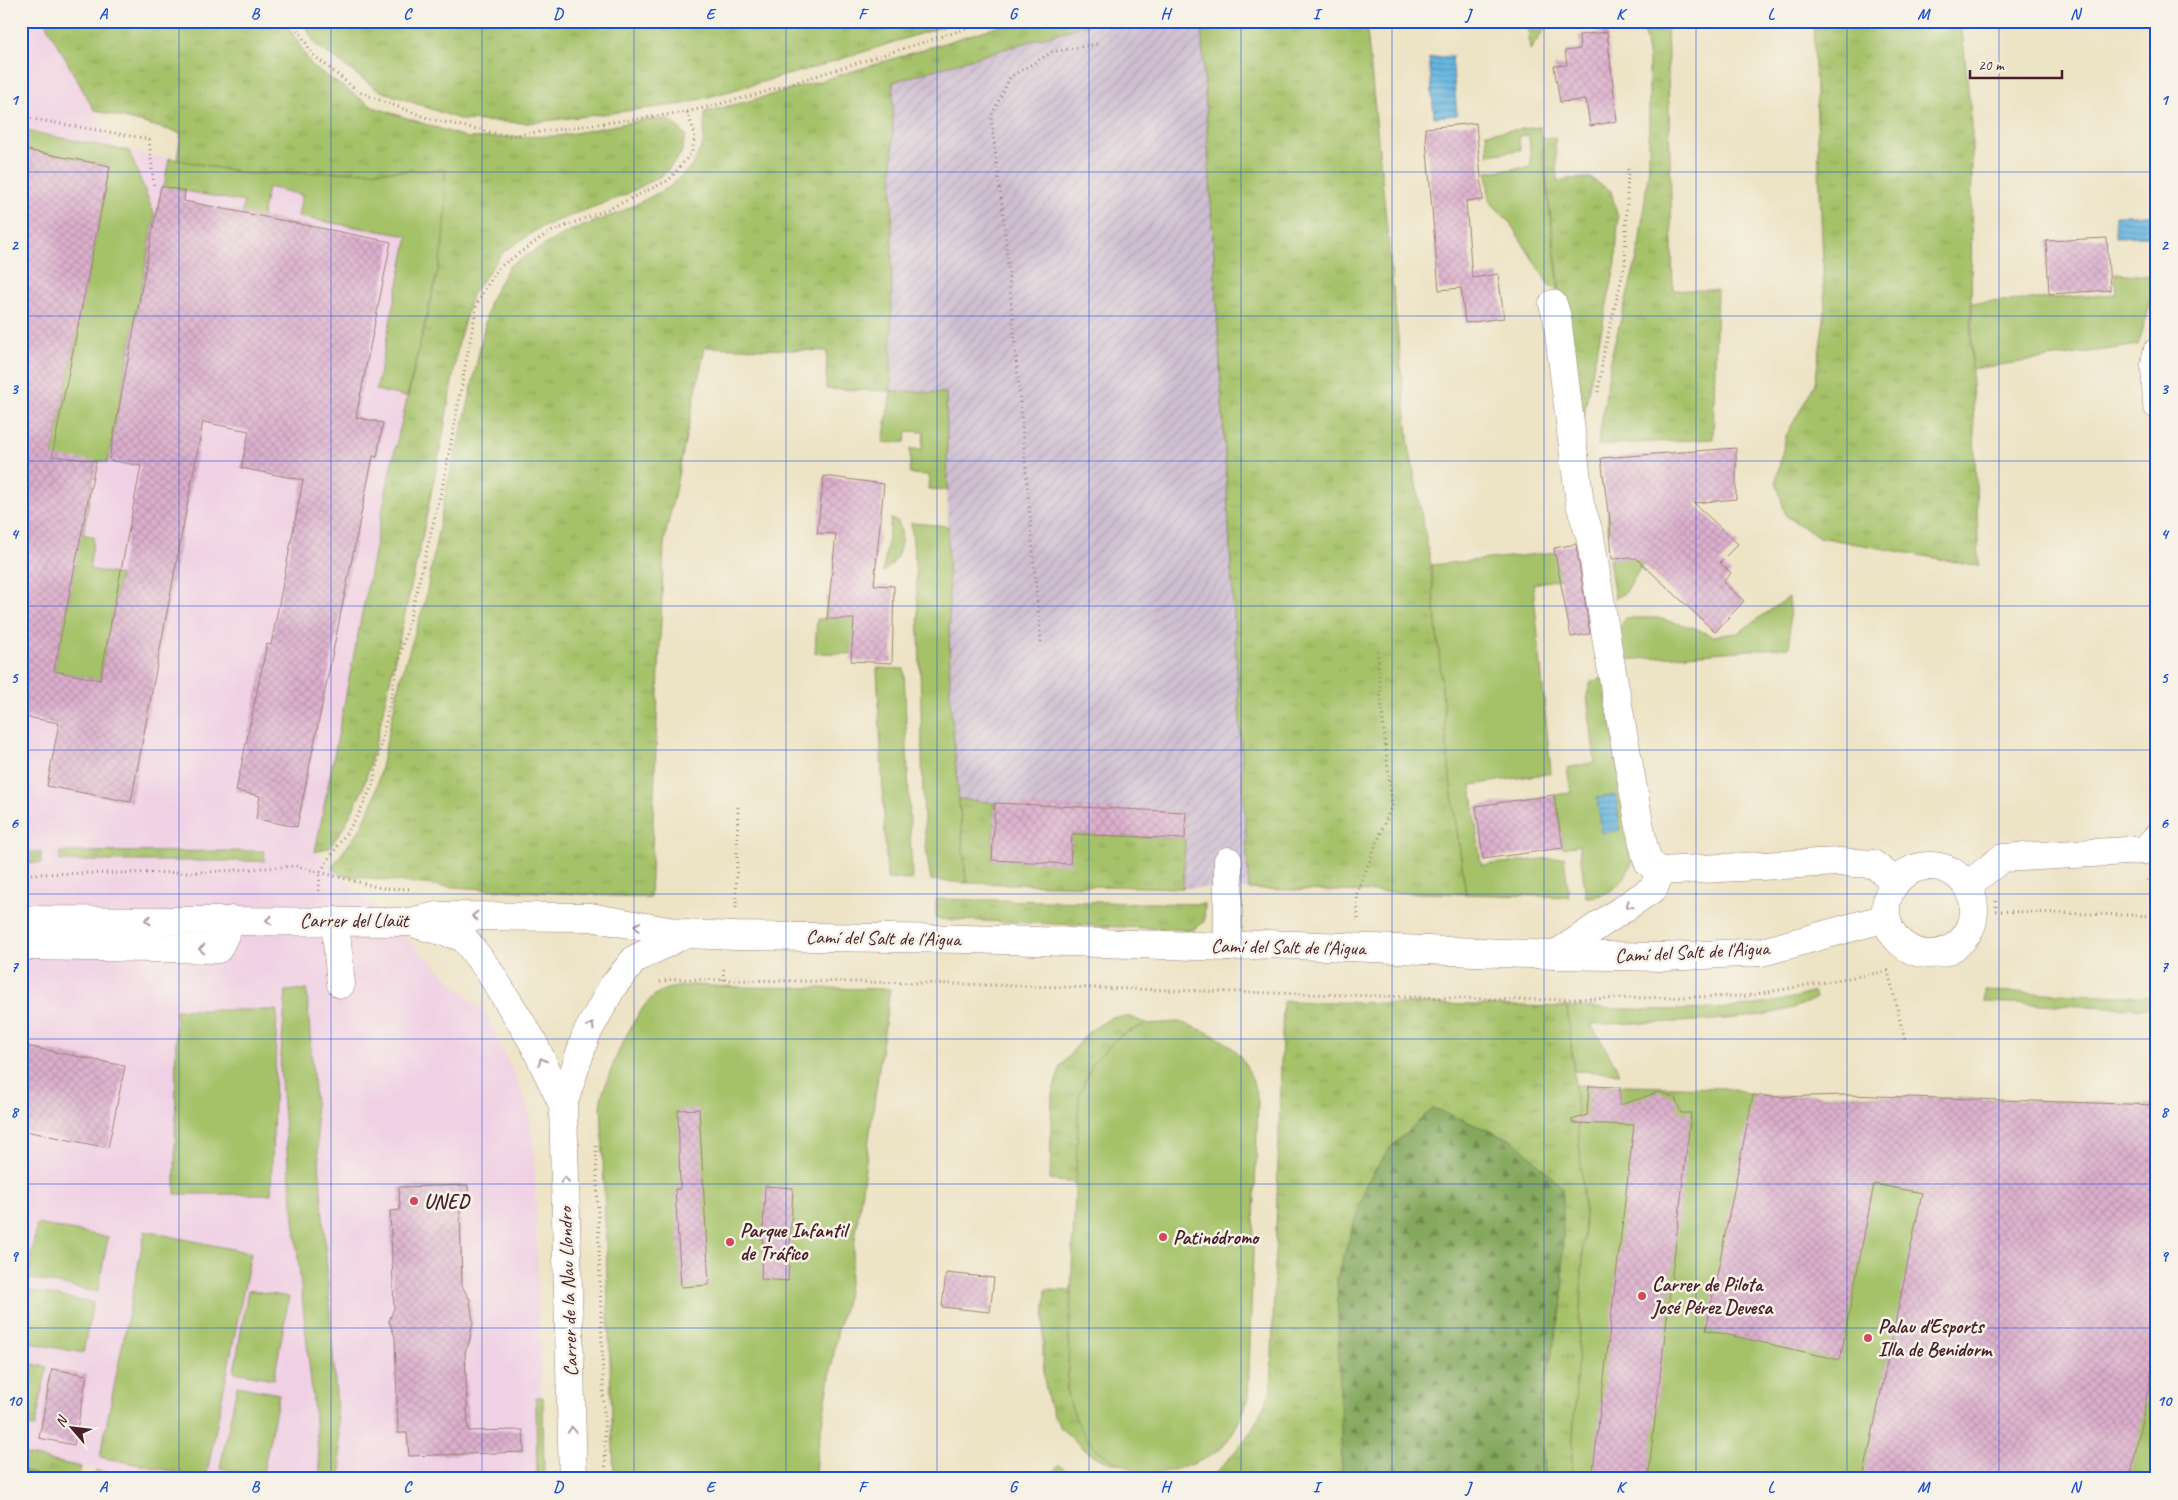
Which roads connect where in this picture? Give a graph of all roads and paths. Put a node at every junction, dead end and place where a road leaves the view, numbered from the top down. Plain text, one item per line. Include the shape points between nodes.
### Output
1 (293, 21) edge
2 (990, 21) edge
3 (1097, 44) dead end
4 (687, 112) junction
5 (21, 117) edge
6 (1628, 168) dead end
7 (154, 187) dead end
8 (1553, 304) dead end
9 (2157, 352) edge
10 (1597, 399) dead end
11 (2157, 405) edge
12 (1042, 642) dead end
13 (1377, 647) dead end
14 (738, 804) dead end
15 (2157, 837) edge
16 (1228, 861) dead end
17 (1660, 871) junction
18 (320, 872) junction
19 (21, 874) edge
20 (2137, 881) dead end
21 (2157, 881) edge
22 (1894, 884) junction
23 (1968, 885) junction
24 (420, 890) dead end
25 (1996, 896) dead end
26 (2157, 916) edge
27 (1886, 918) junction
28 (21, 920) edge
29 (232, 920) junction
30 (326, 921) junction
31 (410, 922) junction
32 (685, 934) junction
33 (735, 936) junction
34 (21, 946) edge
35 (1228, 947) junction
36 (1359, 947) junction
37 (1555, 955) junction
38 (652, 983) dead end
39 (341, 984) dead end
40 (1905, 1041) dead end
41 (563, 1105) junction
42 (596, 1141) dead end
43 (574, 1479) edge
44 (606, 1479) edge

1 - 4 path via 313,55 359,92 430,119 509,136
2 - 4 path via 755,95
3 - 12 path via 1052,52 1010,77 991,117 1005,230
4 - 18 path via 696,134 692,152 669,180 548,233 498,268 477,303 444,480 393,686 373,784 357,817
5 - 7 path via 149,139
6 - 10 path via 1625,264 1604,352
8 - 17 street via 1580,504 1590,536 1643,844 1648,862
9 - 11 street via 2154,365
13 - 36 path via 1392,805 1357,892
14 - 33 path
15 - 23 street via 2145,850 2002,858
16 - 35 street
17 - 22 street via 1839,862 1873,864
17 -> 37 street via 1654,888
18 - 19 path via 296,866 207,872
18 - 24 path via 381,888
18 - 30 path
20 - 21 path
22 - 23 street via 1917,867 1931,865 1946,867
22 - 27 street via 1888,894
23 - 27 street via 1974,899 1975,914 1963,941 1950,949 1922,954 1905,947 1893,934
25 - 26 path via 1996,911
27 - 37 street, Camí del Salt de l'Aigua via 1762,952 1665,957
29 -> 28 street, Carrer del Llaüt
30 -> 29 street, Carrer del Llaüt
29 -> 34 street via 218,949
30 - 31 street, Carrer del Llaüt
30 - 39 street
32 -> 31 street, Carrer del Llaüt via 590,918 437,916
41 -> 31 street, Carrer de la Nau Llondro via 532,1040 489,971 463,937
32 - 33 street, Camí del Salt de l'Aigua
41 -> 32 street, Carrer de la Nau Llondro via 586,1035 613,986 635,958
33 - 35 street, Camí del Salt de l'Aigua
35 - 36 street, Camí del Salt de l'Aigua via 1268,944
36 - 37 street, Camí del Salt de l'Aigua
38 - 40 path via 674,979 919,983 1521,1000 1745,996 1888,971
43 -> 41 street, Carrer de la Nau Llondro
42 - 44 path

